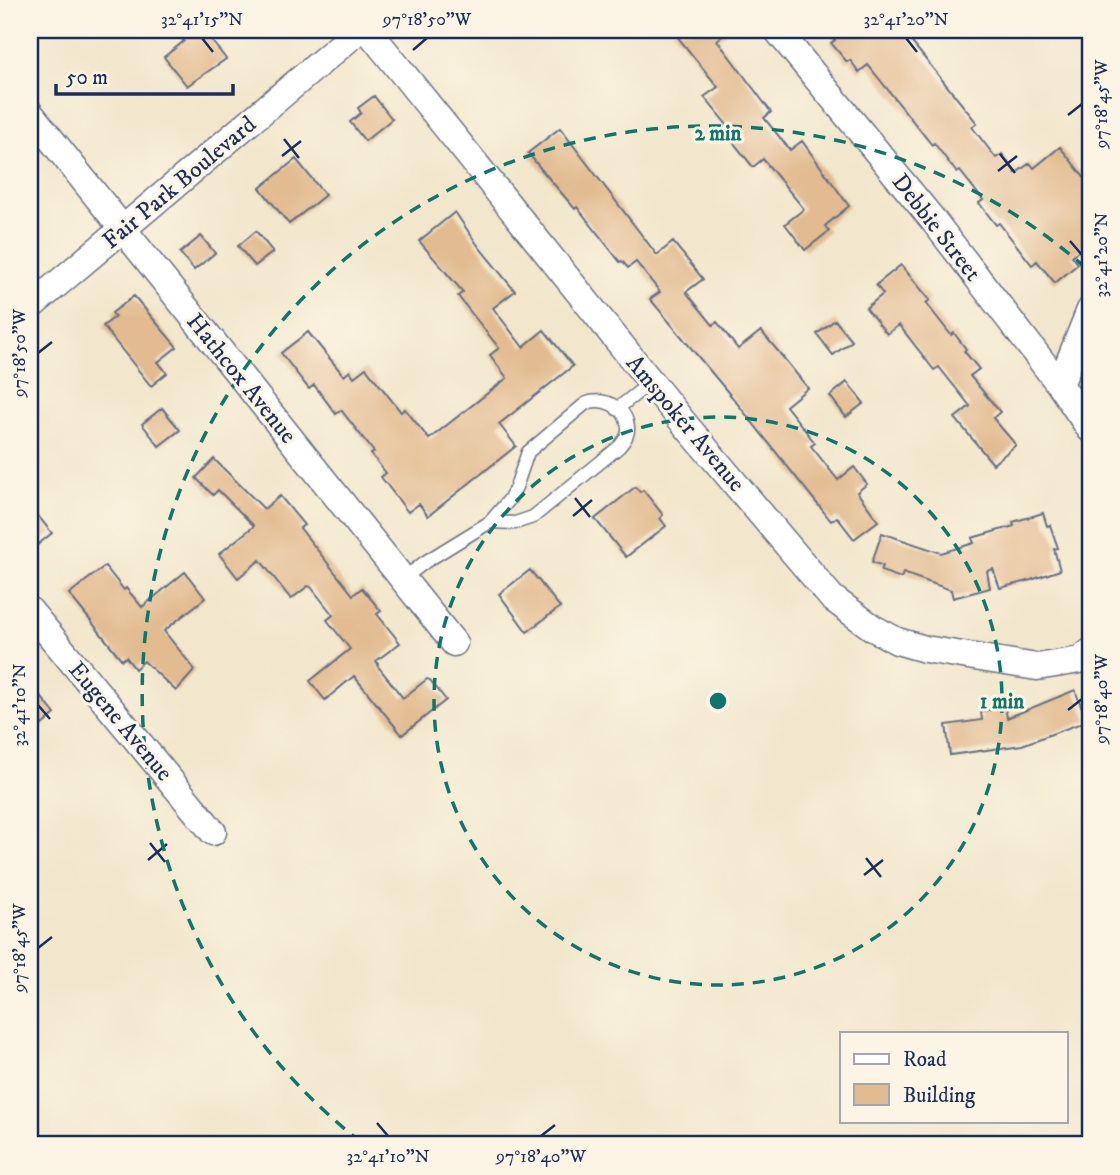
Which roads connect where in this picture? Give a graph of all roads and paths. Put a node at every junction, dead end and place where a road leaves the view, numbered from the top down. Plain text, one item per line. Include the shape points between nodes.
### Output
1 (359, 30) edge
2 (368, 30) edge
3 (777, 30) edge
4 (30, 113) edge
5 (123, 230) junction
6 (30, 307) edge
7 (1090, 310) edge
8 (650, 382) junction
9 (1060, 385) junction
10 (617, 409) junction
11 (1090, 429) edge
12 (490, 522) junction
13 (403, 579) junction
14 (30, 611) edge
15 (454, 643) dead end
16 (1090, 652) edge
17 (213, 832) dead end

1 - 5 street, Fair Park Boulevard
2 - 8 street, Amspoker Avenue
3 - 9 street, Debbie Street via 933,220
4 - 5 street, Hathcox Avenue
5 - 6 street, Fair Park Boulevard
5 - 13 street, Hathcox Avenue
7 - 9 street
8 - 10 lane
8 - 16 street, Amspoker Avenue via 832,598 873,628 925,649 1037,667 1080,660
9 - 11 street, Debbie Street
10 - 12 lane via 606,401 585,404 532,447 509,500
10 - 12 lane via 628,427 620,447 533,517 515,523
12 - 13 lane
13 - 15 street, Hathcox Avenue
14 - 17 street, Eugene Avenue

